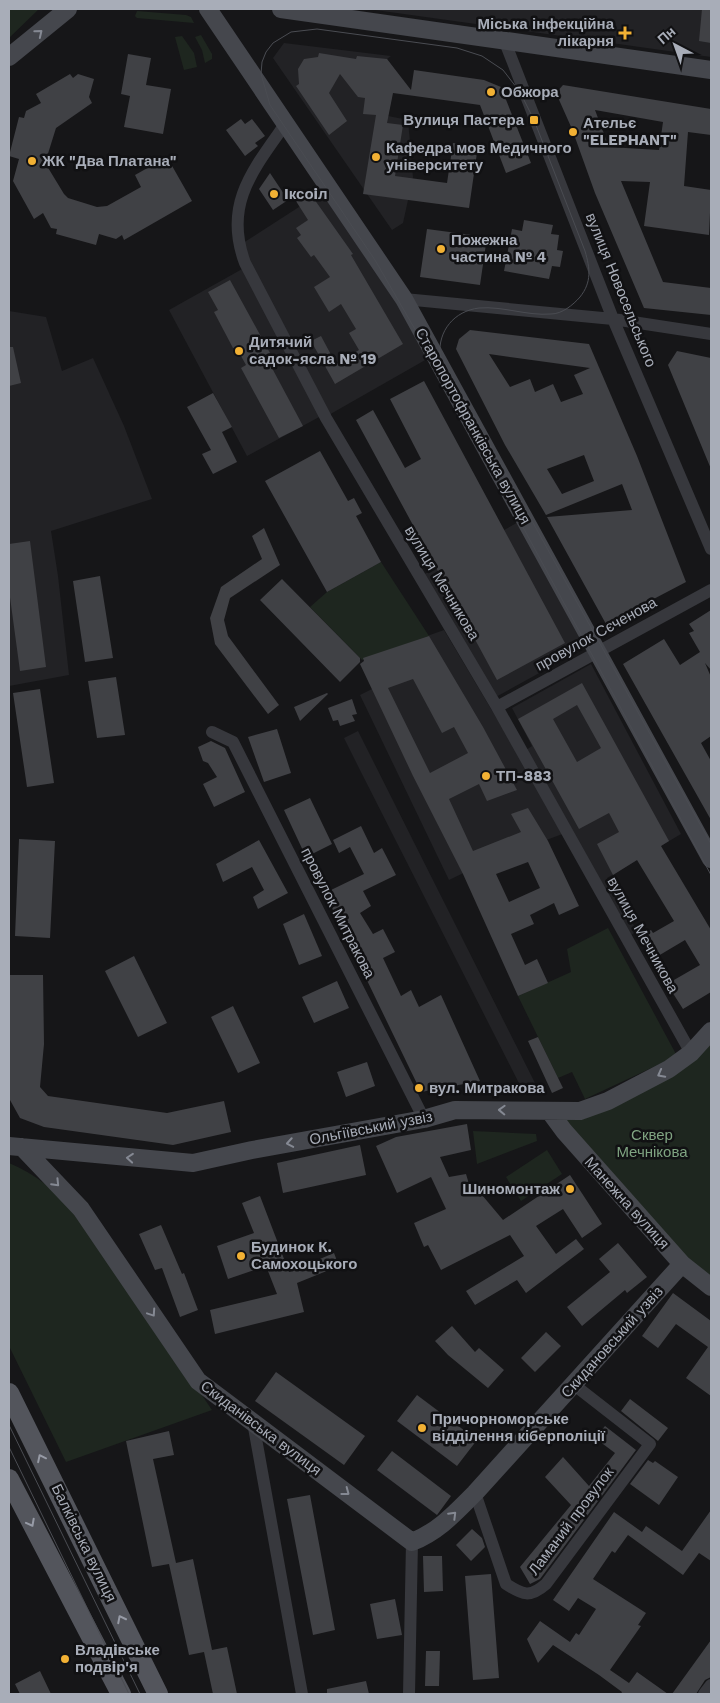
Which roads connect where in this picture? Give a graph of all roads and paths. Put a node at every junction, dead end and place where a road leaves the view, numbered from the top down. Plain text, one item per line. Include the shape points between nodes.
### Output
1 (68, 9) edge
2 (208, 9) edge
3 (281, 9) edge
4 (505, 42) junction
5 (9, 57) edge
6 (711, 70) edge
7 (286, 123) junction
8 (404, 299) junction
9 (613, 320) junction
10 (711, 334) edge
11 (711, 550) edge
12 (711, 590) edge
13 (597, 651) junction
14 (497, 708) junction
15 (212, 732) dead end
16 (711, 859) edge
17 (711, 1031) edge
18 (691, 1052) junction
19 (550, 1112) junction
20 (424, 1119) junction
21 (16, 1147) edge
22 (682, 1264) junction
23 (711, 1287) edge
24 (573, 1384) junction
25 (9, 1393) edge
26 (253, 1422) junction
27 (9, 1480) edge
28 (475, 1493) junction
29 (412, 1542) junction
30 (711, 1685) edge
31 (121, 1694) edge
32 (158, 1694) edge
33 (302, 1694) edge
34 (409, 1694) edge
35 (704, 1694) edge

5 -> 1 street
2 - 7 street, Старопортофранківська вулиця
3 - 4 street
4 - 6 street
4 - 9 street, вулиця Новосельського
7 - 8 street, Старопортофранківська вулиця
7 - 14 street, вулиця Мечникова via 246,185 236,228 238,245 326,418
8 - 9 street
8 - 13 street, Старопортофранківська вулиця
9 - 10 street
9 - 11 street, вулиця Новосельського
12 - 13 street, провулок Сєченова
13 - 14 street, провулок Сєченова
13 - 16 street, Старопортофранківська вулиця
14 - 18 street, вулиця Мечникова
15 - 20 street, провулок Митракова via 233,742
17 - 18 street, Ольгіївський узвіз
18 -> 19 street, Ольгіївський узвіз via 670,1069 608,1101 580,1111
19 -> 20 street, Ольгіївський узвіз via 455,1110
19 - 22 street, Манежна вулиця
20 -> 21 street, Ольгіївський узвіз via 193,1164
21 -> 26 street, Скиданівська вулиця via 81,1210 198,1381
22 - 23 street, Манежна вулиця
22 - 24 street, Скидановський узвіз
24 - 28 street, Скидановський узвіз
24 - 28 street, Ламаний провулок via 650,1444 538,1591 528,1594 506,1584
32 -> 25 main road, Балківська вулиця
26 -> 29 street, Скиданівська вулиця
26 - 33 street
27 -> 31 main road
29 -> 28 street, Скидановський узвіз via 444,1525
29 - 34 street
30 - 35 street

